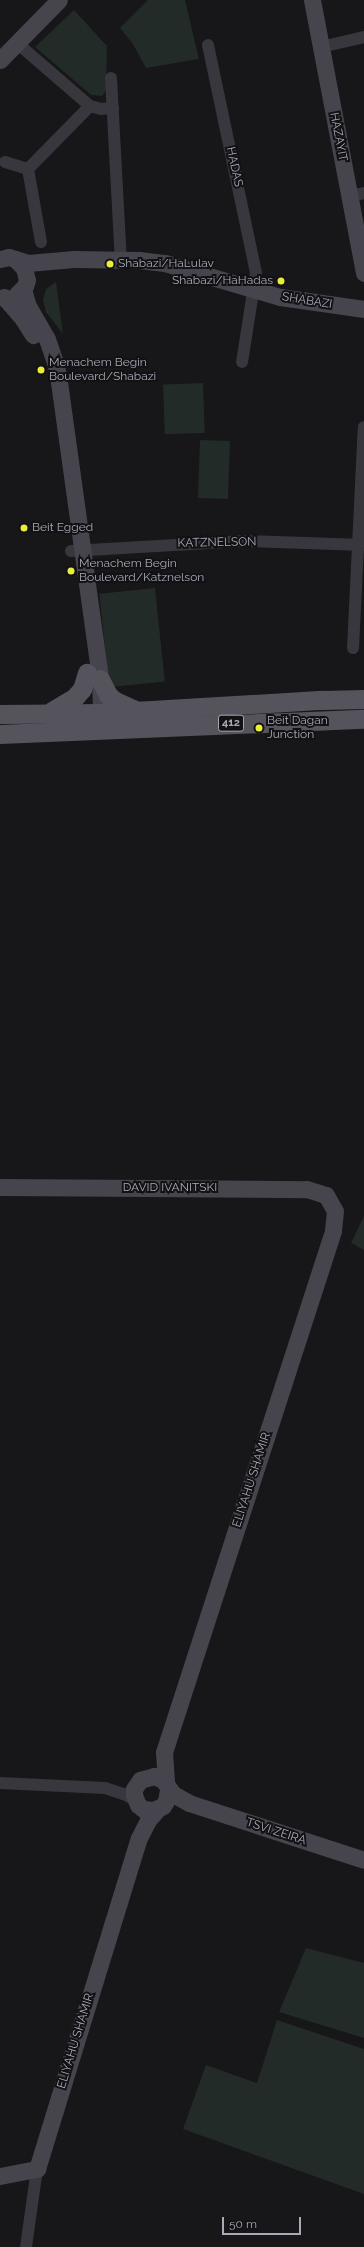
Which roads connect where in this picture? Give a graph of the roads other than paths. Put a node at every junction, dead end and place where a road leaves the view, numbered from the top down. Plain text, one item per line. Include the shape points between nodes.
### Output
1 (59, 0) edge
2 (312, 0) edge
3 (364, 38) edge
4 (18, 43) junction
5 (208, 45) dead end
6 (321, 47) junction
7 (0, 60) edge
8 (111, 78) dead end
9 (90, 106) junction
10 (113, 108) junction
11 (5, 162) dead end
12 (28, 168) junction
13 (357, 195) edge
14 (41, 242) dead end
15 (6, 256) edge
16 (62, 259) junction
17 (121, 260) junction
18 (364, 274) edge
19 (24, 287) junction
20 (253, 290) junction
21 (2, 296) edge
22 (364, 309) edge
23 (242, 362) dead end
24 (364, 427) edge
25 (361, 544) edge
26 (76, 550) junction
27 (353, 648) dead end
28 (94, 676) junction
29 (364, 699) edge
30 (134, 710) junction
31 (48, 712) junction
32 (0, 714) edge
33 (96, 718) junction
34 (364, 719) edge
35 (0, 734) edge
36 (0, 1187) edge
37 (333, 1206) joint
38 (164, 1752) junction
39 (142, 1778) junction
40 (0, 1783) edge
41 (105, 1788) junction
42 (164, 1797) junction
43 (137, 1803) junction
44 (139, 1838) junction
45 (364, 1860) edge
46 (37, 2169) junction
47 (0, 2176) edge
48 (26, 2247) edge

1 - 4 street
2 - 6 street, HAZAYIT
3 - 6 street
4 - 7 street
4 - 9 street
5 - 20 street, HADAS via 254,262 256,273
6 - 13 street, HAZAYIT
8 - 10 street
9 - 10 street via 101,109
9 - 12 street
10 - 17 street
11 - 12 street
12 - 14 street
13 - 18 street, HAZAYIT
15 - 16 street, SHABAZI via 37,263
15 - 19 street via 24,268 27,280
16 - 17 street, SHABAZI
16 - 19 street via 35,275
17 - 20 street, SHABAZI via 165,264
19 - 21 street via 17,295
19 - 26 street via 28,306 48,338 56,365
20 - 22 street, SHABAZI via 280,297
20 - 23 street, HADAS
21 - 26 street via 30,330 45,368
24 - 25 street
25 - 26 street, KATZNELSON via 247,541
25 - 27 street
26 - 28 street
28 - 30 main road via 115,701
28 - 31 main road via 76,697
28 - 33 street
29 - 30 main road, 412
30 - 33 main road, 412
31 - 32 main road, 412
31 - 33 main road, 412
33 - 34 main road, 412
33 - 35 main road, 412
36 - 37 street, DAVID IVANITSKI via 307,1189 326,1195
37 - 38 street, ELIYAHU SHAMIR via 333,1231
38 - 39 street, ELIYAHU SHAMIR via 157,1764
38 - 42 street, ELIYAHU SHAMIR
39 - 41 street
39 - 42 street via 159,1778
39 - 43 street via 134,1789
40 - 41 street
41 - 43 street via 124,1794
42 - 43 street via 148,1810
42 - 44 street, ELIYAHU SHAMIR
42 - 45 street, TSVI ZEIRA via 170,1803 188,1803
43 - 44 street, ELIYAHU SHAMIR via 140,1816
44 - 46 street, ELIYAHU SHAMIR
46 - 47 street
46 - 48 street, ELIYAHU SHAMIR

